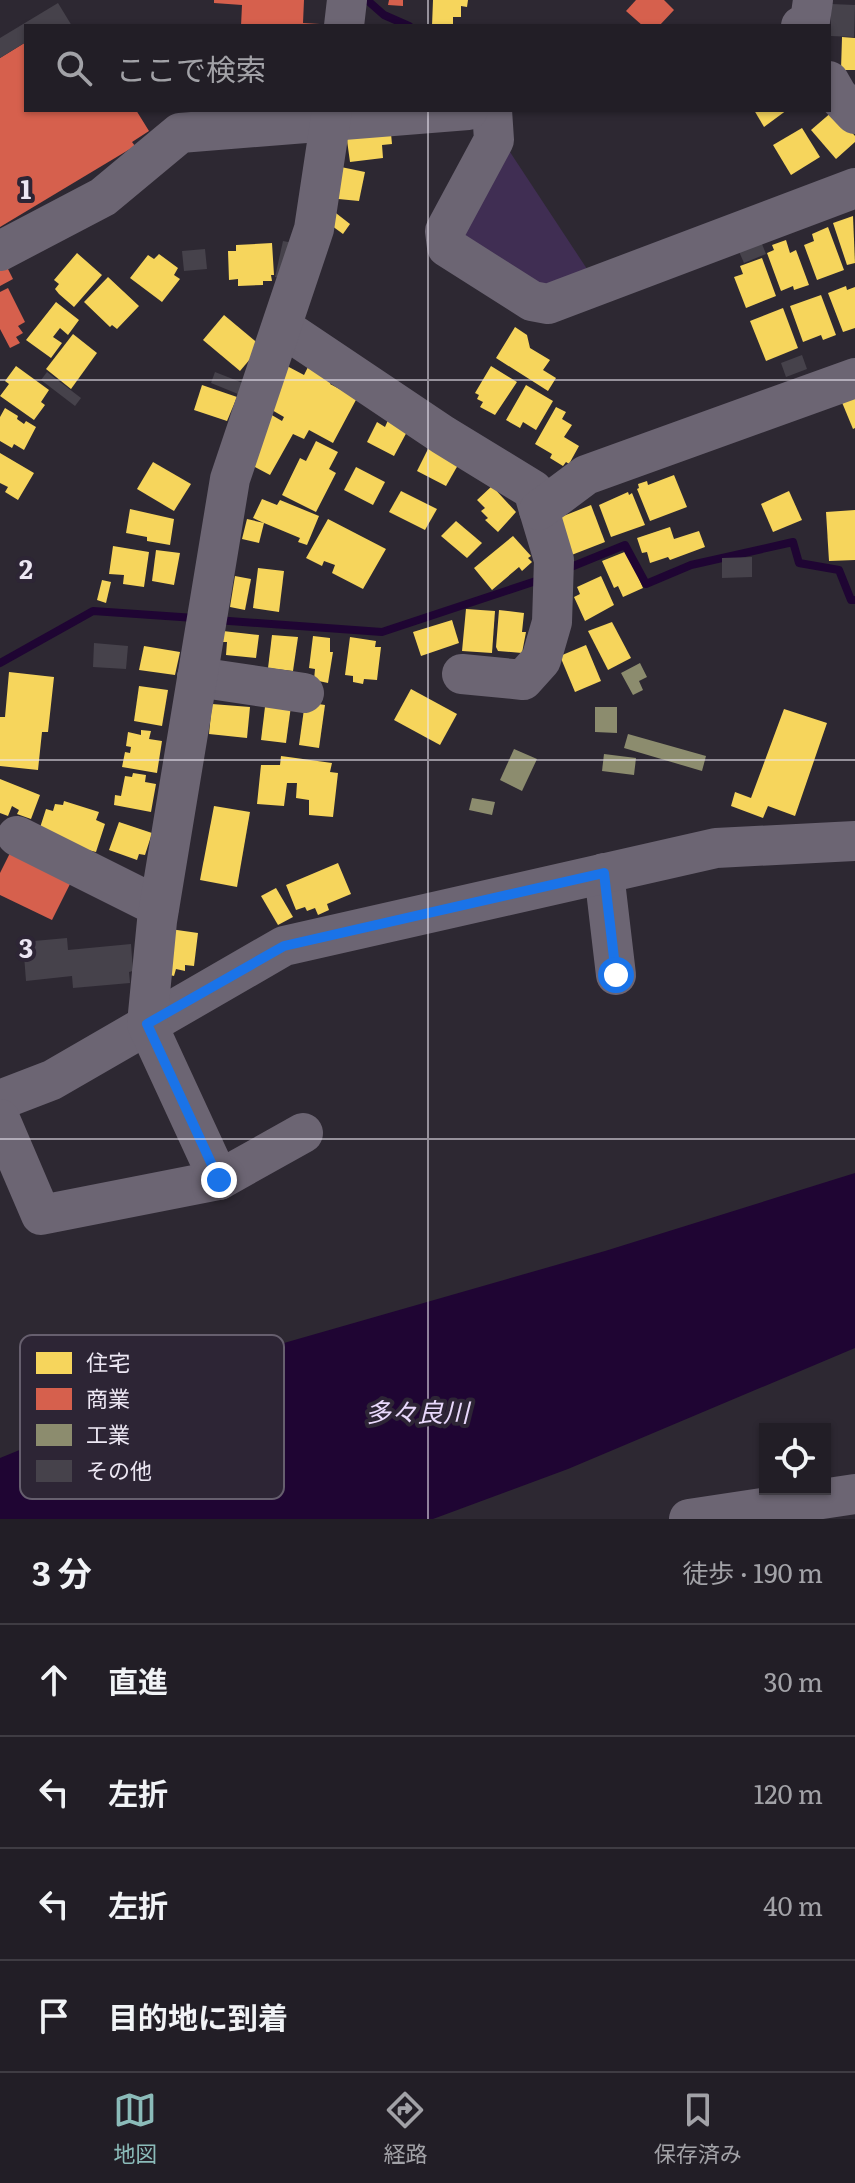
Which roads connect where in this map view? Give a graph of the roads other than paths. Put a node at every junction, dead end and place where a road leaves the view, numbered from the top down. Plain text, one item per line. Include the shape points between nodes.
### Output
1 (347, 0) edge
2 (344, 24) edge
3 (831, 84) edge
4 (422, 112) edge
5 (492, 112) edge
6 (855, 114) edge
7 (331, 116) edge
8 (855, 188) edge
9 (0, 251) edge
10 (282, 327) junction
11 (855, 378) edge
12 (539, 510) junction
13 (462, 674) dead end
14 (197, 677) junction
15 (304, 693) dead end
16 (17, 836) dead end
17 (855, 841) edge
18 (604, 873) junction
19 (159, 907) junction
20 (616, 975) dead end
21 (147, 1024) junction
22 (0, 1100) edge
23 (0, 1119) edge
24 (303, 1133) dead end
25 (219, 1180) junction
26 (855, 1494) edge
27 (689, 1519) edge

1 - 2 street
3 - 6 street
4 - 7 street
5 - 8 street via 494,140 445,231 447,247 532,301 548,304
7 - 9 street via 180,133 103,197
7 - 10 street via 314,229
10 - 12 street via 533,490
10 - 14 street via 230,479
11 - 12 street via 586,475
12 - 13 street via 554,560 552,622 541,660 523,680
14 - 15 street
14 - 19 street
16 - 19 street
17 - 18 street via 716,848
18 - 20 street
18 - 21 street via 284,946
19 - 21 street
21 - 22 street via 52,1080
21 - 25 street
23 - 25 street via 41,1215
24 - 25 street
26 - 27 street

